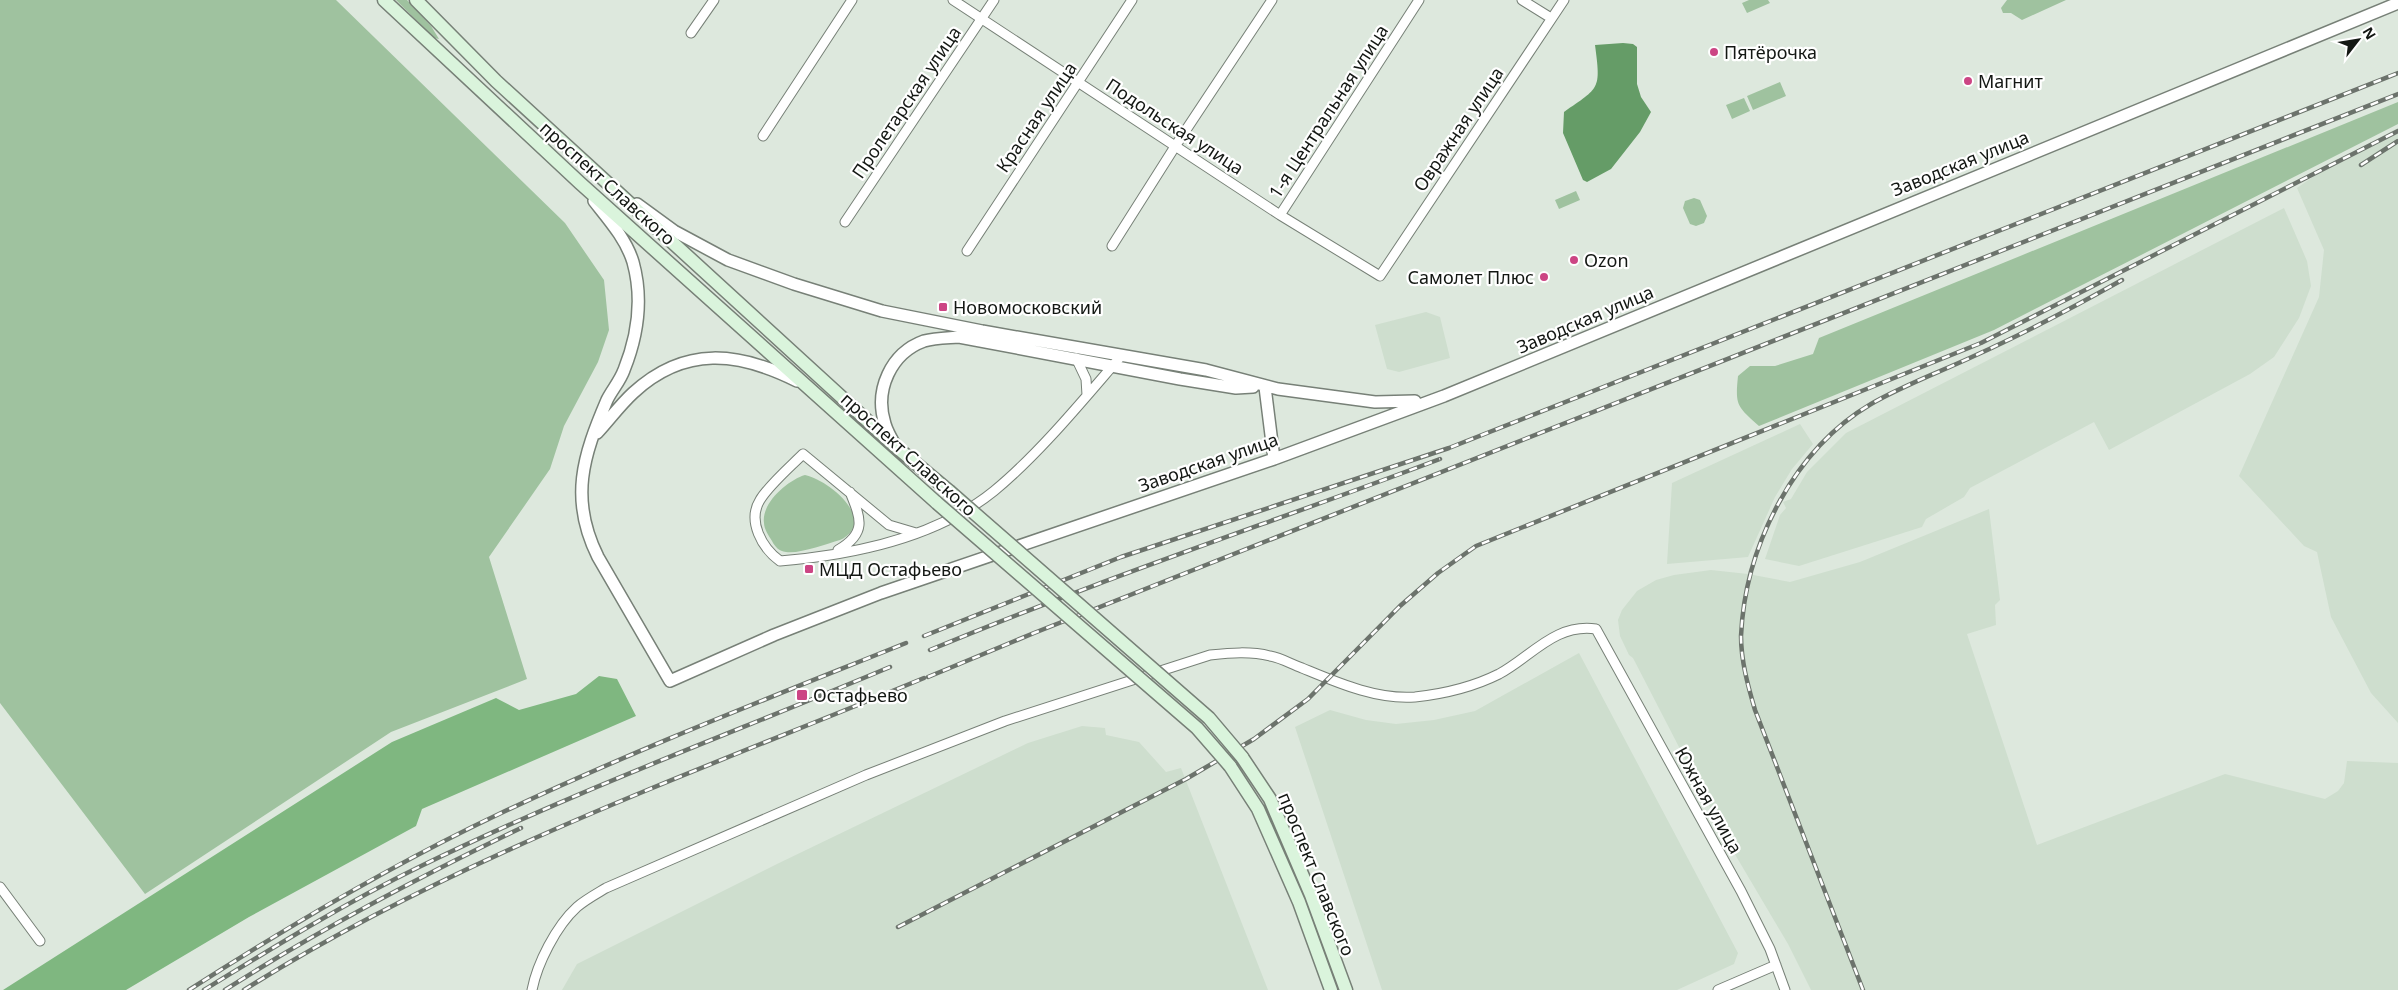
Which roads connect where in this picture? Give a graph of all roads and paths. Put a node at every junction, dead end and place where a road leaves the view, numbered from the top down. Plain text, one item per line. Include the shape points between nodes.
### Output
1 (384, 0) edge
2 (416, 0) edge
3 (714, 0) edge
4 (852, 0) edge
5 (953, 0) edge
6 (994, 0) edge
7 (1132, 0) edge
8 (1272, 0) edge
9 (1420, 0) edge
10 (1522, 0) edge
11 (1564, 0) edge
12 (2398, 3) edge
13 (982, 18) junction
14 (1551, 18) junction
15 (691, 33) dead end
16 (1079, 82) junction
17 (763, 136) dead end
18 (1176, 145) junction
19 (593, 170) junction
20 (580, 183) junction
21 (1280, 215) junction
22 (845, 222) dead end
23 (1112, 246) dead end
24 (966, 251) dead end
25 (1380, 276) joint
26 (1122, 355) junction
27 (1076, 358) junction
28 (1113, 365) junction
29 (808, 387) junction
30 (1265, 387) junction
31 (1087, 395) junction
32 (1444, 396) junction
33 (591, 440) junction
34 (895, 446) junction
35 (1274, 458) junction
36 (850, 492) junction
37 (916, 533) junction
38 (834, 553) junction
39 (0, 887) edge
40 (40, 941) dead end
41 (1776, 965) junction
42 (532, 990) edge
43 (1331, 990) edge
44 (1346, 990) edge
45 (1718, 990) edge
46 (1785, 990) edge

1 - 20 main road, проспект Славского
2 - 19 main road, проспект Славского via 496,82
3 - 15 street
4 - 17 street
5 - 13 street, Подольская улица
6 - 13 street, Пролетарская улица
7 - 16 street, Красная улица
8 - 18 street
9 - 21 street, 1-я Центральная улица
10 - 14 street
11 - 14 street, Овражная улица
12 - 32 street, Заводская улица
13 - 16 street, Подольская улица
13 - 22 street, Пролетарская улица
14 - 25 street, Овражная улица
16 - 18 street, Подольская улица
16 - 24 street, Красная улица
18 - 21 street, Подольская улица
18 - 23 street
19 - 26 street via 674,231 728,260 794,284 882,311 982,332
19 - 34 main road, проспект Славского
20 - 29 main road, проспект Славского
20 - 33 street via 620,234 632,260 639,289 639,314 624,371 608,398
21 - 25 street, Подольская улица
26 - 28 street
26 - 30 street via 1206,370
27 - 28 street
27 - 31 street via 1086,378
27 - 34 street via 959,337 917,344 892,365 884,382 884,424
28 - 30 street via 1236,388
28 - 31 street
29 - 33 street via 768,367 742,360 722,358 679,364 653,377 633,393
29 - 43 main road, проспект Славского, bridge via 1197,728 1230,766 1258,809 1299,902
30 - 32 street via 1390,403
30 - 35 street
31 - 37 street via 994,490 948,520
32 - 35 street, Заводская улица
33 - 35 street, Заводская улица via 580,489 585,526 598,557 670,681 774,635 938,572
34 - 44 main road, проспект Славского, bridge via 1209,718 1242,757 1270,799 1311,895
36 - 37 street via 889,524
36 - 38 street via 860,521 859,531
36 - 38 street via 803,454 760,500 756,511 761,542 780,561
37 - 38 street
39 - 40 street
41 - 42 street, Южная улица via 1741,891 1596,629 1584,627 1565,631 1500,673 1447,692 1413,697 1383,695 1342,685 1271,656 1243,652 1210,655 988,728 866,775 606,888 576,908 545,954
41 - 45 street
41 - 46 street, Южная улица

